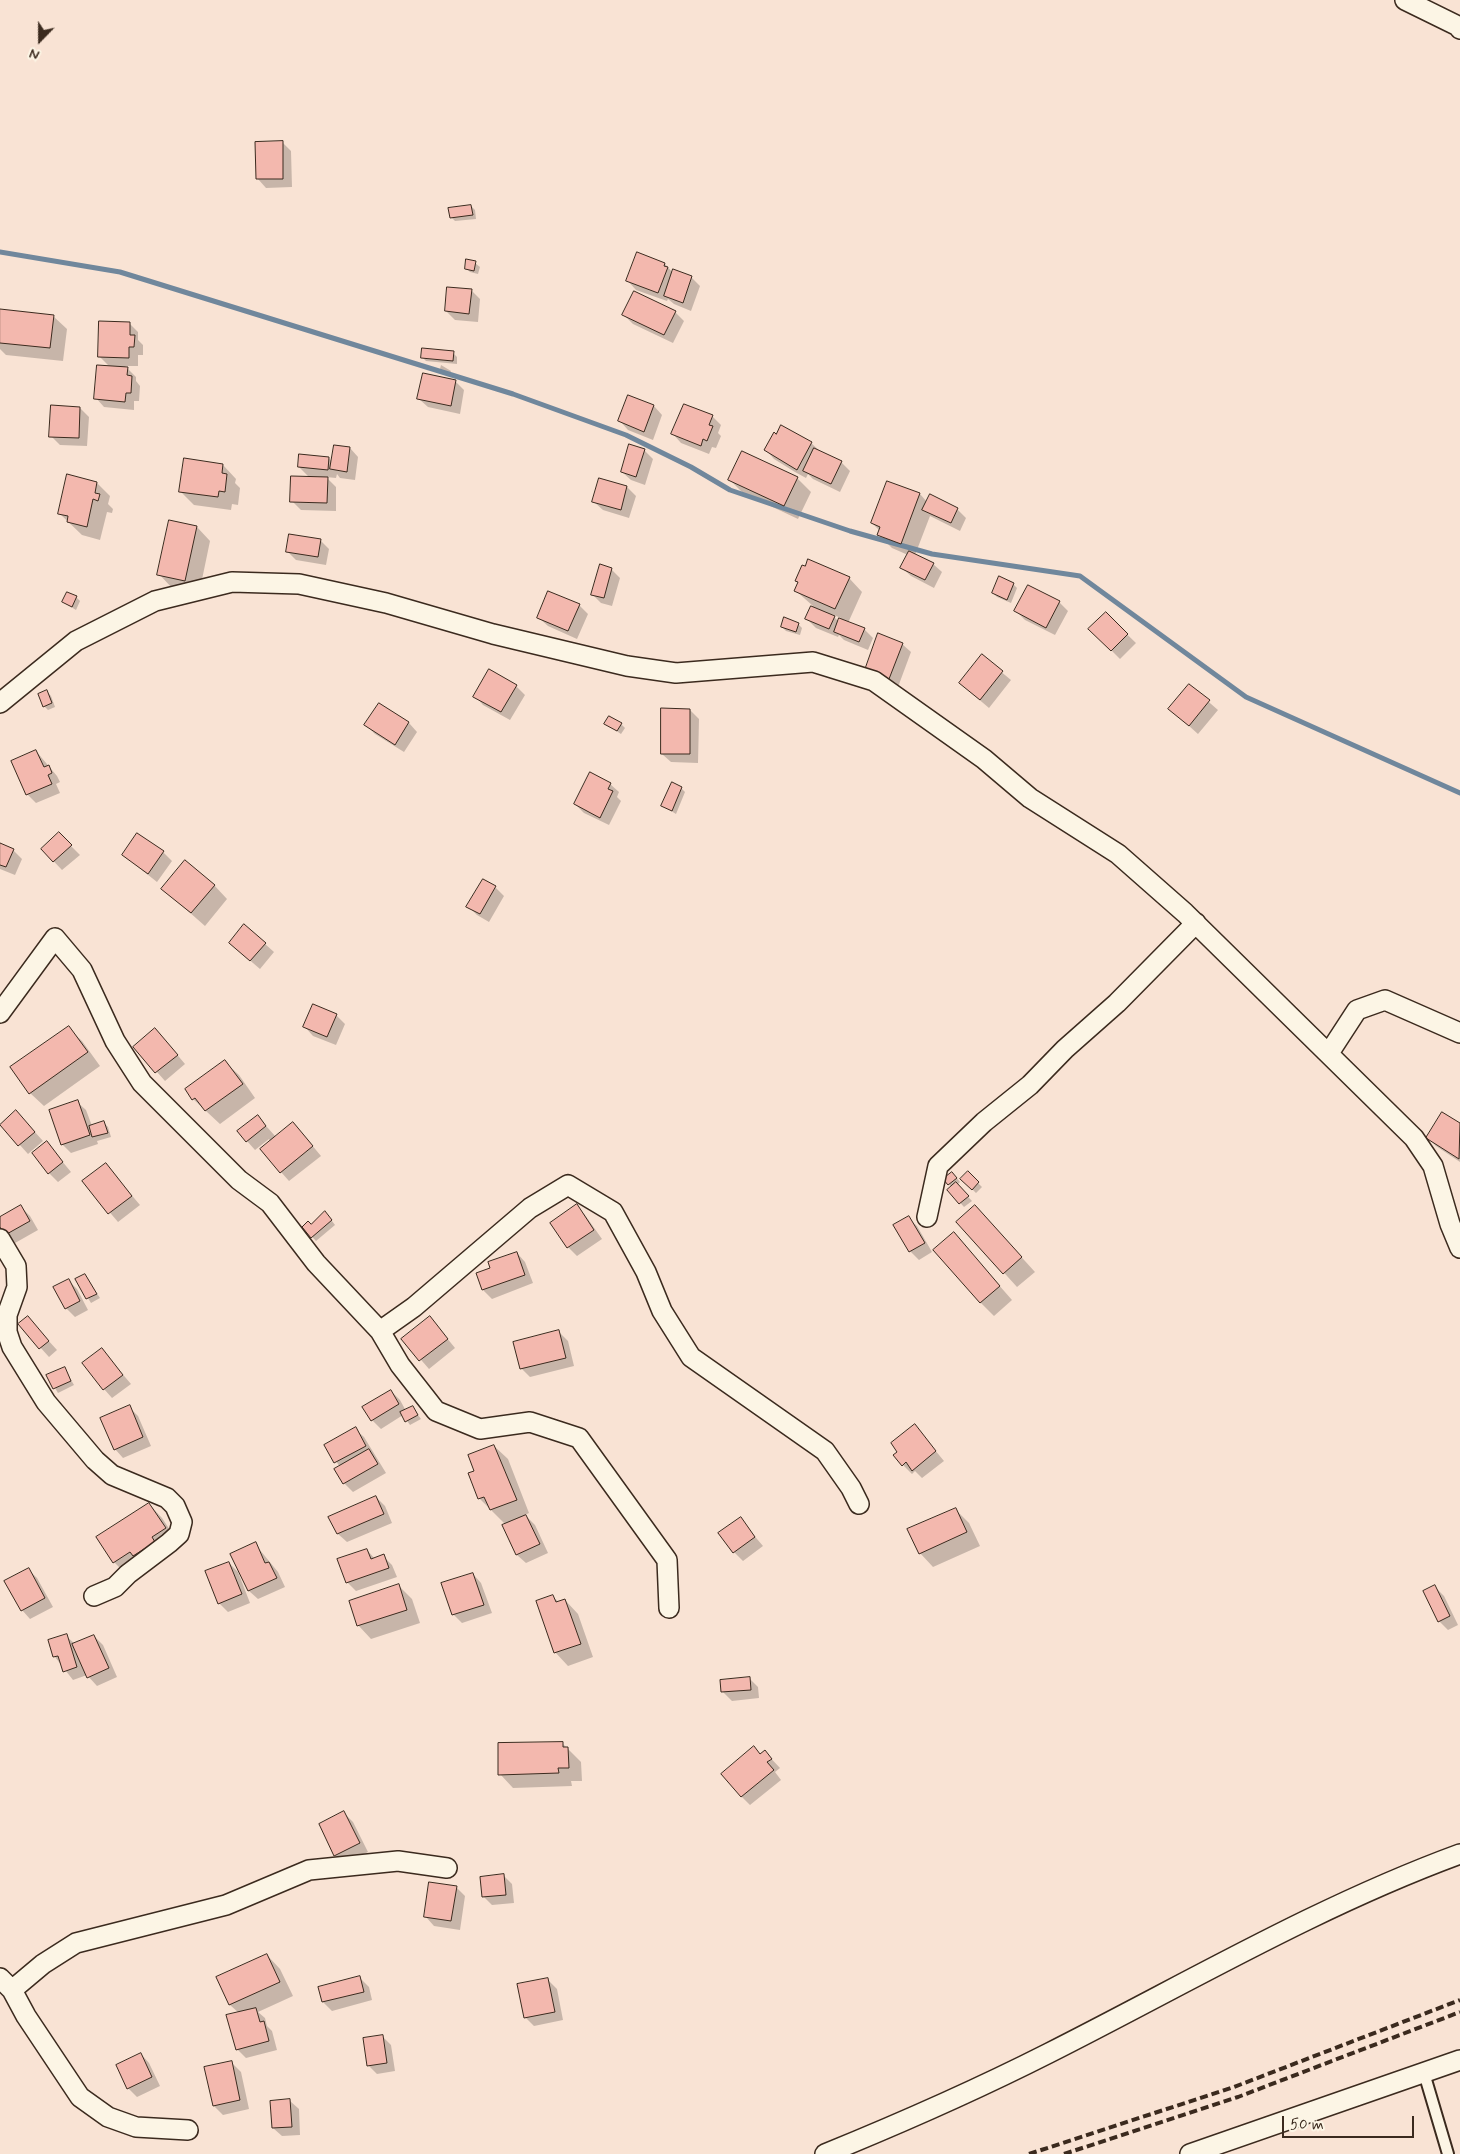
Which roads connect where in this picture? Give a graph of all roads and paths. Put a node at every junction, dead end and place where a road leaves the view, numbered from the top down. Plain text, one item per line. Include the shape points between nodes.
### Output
1 (1405, 0) edge
2 (1460, 29) edge
3 (0, 703) edge
4 (1196, 923) junction
5 (0, 1013) edge
6 (1460, 1033) edge
7 (1329, 1053) junction
8 (927, 1217) dead end
9 (0, 1239) edge
10 (1460, 1248) edge
11 (380, 1331) junction
12 (859, 1504) dead end
13 (94, 1596) dead end
14 (669, 1608) dead end
15 (1460, 1854) edge
16 (447, 1868) dead end
17 (6, 1984) edge
18 (1460, 2060) edge
19 (1424, 2073) junction
20 (188, 2130) dead end
21 (825, 2154) edge
22 (1190, 2154) edge
23 (1448, 2154) edge

1 - 2 street
3 - 4 street via 76,641 155,601 232,582 299,584 386,603 494,634 676,673 813,662 874,681 984,759 1030,798 1118,854
4 - 7 street
4 - 8 street via 1030,1085 984,1122 938,1166
5 - 11 street via 55,938 82,970 115,1041 142,1083 239,1180 270,1203 316,1263
6 - 7 street via 1385,1000 1357,1010
7 - 10 street via 1414,1138 1433,1166
9 - 13 street via 16,1266 17,1287 7,1314 7,1332 12,1347 46,1402 112,1476 167,1498 175,1506 182,1522 179,1534 169,1543 115,1587
11 - 12 street via 414,1307 530,1208 568,1185 613,1212 646,1272 662,1311 691,1357 825,1451 852,1488
11 - 14 street via 400,1366 436,1411 480,1429 530,1422 579,1438 667,1560
15 - 21 street via 1330,1910 949,2101
16 - 17 street via 398,1861 309,1870 226,1905 76,1943
17 - 20 street via 80,2097 108,2117 136,2127
18 - 19 street
19 - 22 street
19 - 23 lane

